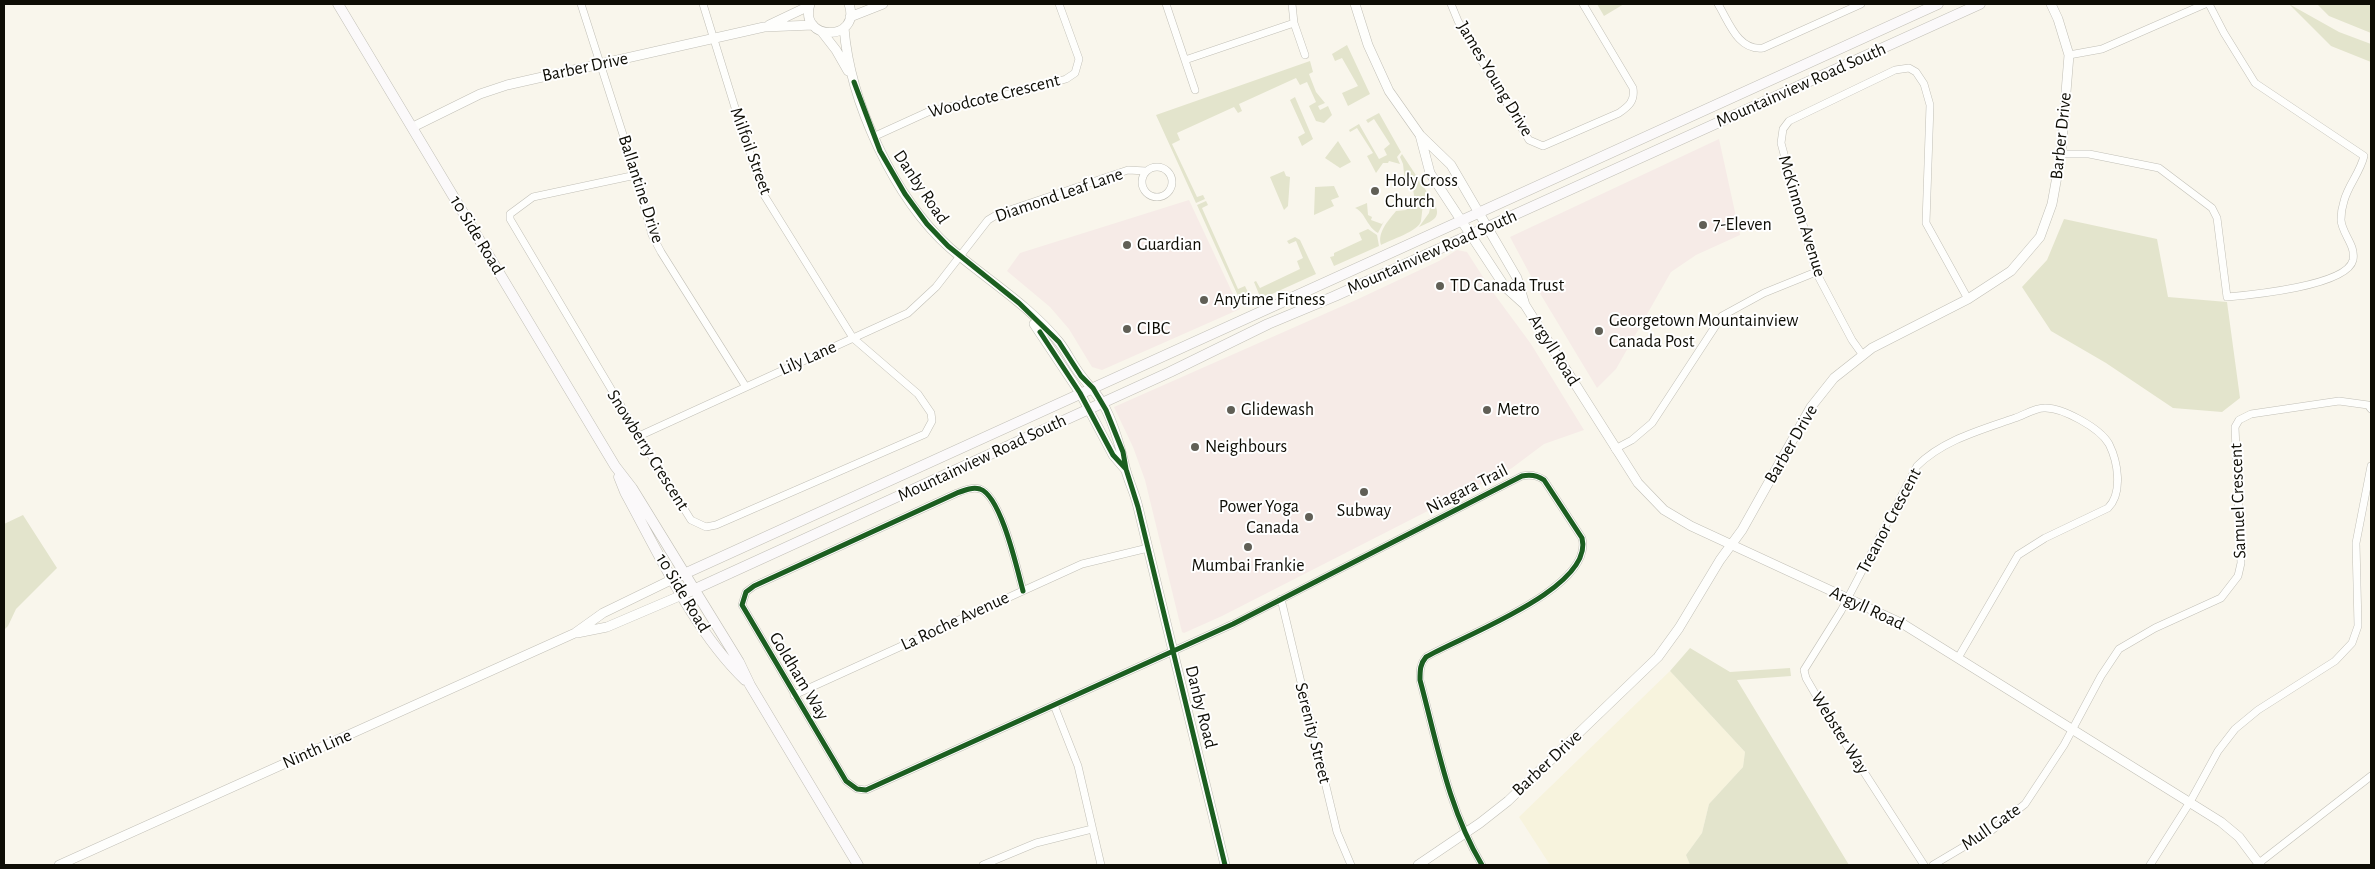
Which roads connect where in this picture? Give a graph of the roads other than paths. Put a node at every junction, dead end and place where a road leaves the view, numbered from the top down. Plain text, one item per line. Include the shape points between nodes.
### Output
1 (338, 4) edge
2 (581, 4) edge
3 (703, 4) edge
4 (849, 4) edge
5 (883, 4) edge
6 (1059, 4) edge
7 (1166, 4) edge
8 (1292, 4) edge
9 (1355, 4) edge
10 (1452, 4) edge
11 (1583, 4) edge
12 (1718, 4) edge
13 (1861, 4) edge
14 (1938, 4) edge
15 (1980, 4) edge
16 (2051, 4) edge
17 (2205, 4) edge
18 (2209, 4) edge
19 (810, 5) edge
20 (850, 17) junction
21 (1294, 23) junction
22 (813, 25) junction
23 (764, 28) junction
24 (844, 28) junction
25 (822, 32) junction
26 (714, 39) junction
27 (1305, 55) dead end
28 (2069, 55) junction
29 (1185, 60) junction
30 (600, 63) junction
31 (854, 82) junction
32 (1195, 90) dead end
33 (413, 128) junction
34 (1420, 134) junction
35 (873, 137) junction
36 (2061, 154) junction
37 (1146, 171) junction
38 (636, 175) junction
39 (1478, 212) junction
40 (1462, 219) junction
41 (1487, 227) junction
42 (1471, 233) junction
43 (960, 256) junction
44 (1816, 272) junction
45 (1968, 300) junction
46 (1019, 303) junction
47 (1525, 305) junction
48 (853, 338) junction
49 (1862, 354) junction
50 (746, 387) junction
51 (1093, 388) junction
52 (1080, 393) junction
53 (1102, 403) junction
54 (1089, 409) junction
55 (2371, 409) edge
56 (638, 436) junction
57 (1615, 449) junction
58 (615, 466) junction
59 (2371, 466) edge
60 (1126, 469) junction
61 (1730, 545) junction
62 (1148, 548) junction
63 (684, 574) junction
64 (673, 579) junction
65 (694, 590) junction
66 (1023, 590) junction
67 (682, 595) junction
68 (1847, 598) junction
69 (1281, 599) junction
70 (575, 633) junction
71 (1173, 651) junction
72 (1958, 658) junction
73 (750, 685) junction
74 (794, 695) junction
75 (1054, 705) junction
76 (2073, 729) junction
77 (2371, 776) edge
78 (2190, 802) junction
79 (1092, 829) junction
80 (1465, 833) junction
81 (2260, 864) edge
82 (59, 865) edge
83 (858, 865) edge
84 (983, 865) edge
85 (1101, 865) edge
86 (1225, 865) edge
87 (1351, 865) edge
88 (1418, 865) edge
89 (1482, 865) edge
90 (1924, 865) edge
91 (1933, 865) edge
92 (2150, 865) edge

1 - 33 main road, 10 Side Road
2 - 30 street, Ballantine Drive
3 - 26 street, Milfoil Street
4 - 20 street
5 - 20 street
6 - 35 street, Woodcote Crescent via 1079,59 1071,77 1019,92 930,110
7 - 29 street
8 - 21 street
9 - 34 street, Argyll Road via 1368,45 1389,91
10 - 11 street, James Young Drive via 1470,42 1524,132 1530,140 1542,146 1619,114 1633,100 1633,88
12 - 13 street via 1739,39 1756,48 1763,48
14 - 39 main road, Mountainview Road South
15 - 41 main road, Mountainview Road South
16 - 28 street, Barber Drive
17 - 28 street via 2102,49
18 - 36 street via 2255,83 2364,156 2361,169 2344,201 2341,222 2353,250 2353,261 2349,267 2323,282 2227,297 2217,218 2212,208 2160,168 2089,154
19 - 22 street
19 - 23 street, Barber Drive
20 - 24 street
21 - 27 street
21 - 29 street
22 - 23 street, Barber Drive
22 - 25 street, Danby Road
23 - 26 street, Barber Drive
24 - 25 street via 836,32
24 - 31 street, Danby Road
25 - 31 street, Danby Road
26 - 30 street, Barber Drive
26 - 48 street, Milfoil Street via 764,194
28 - 36 street, Barber Drive
29 - 32 street
30 - 33 street, Barber Drive via 495,88
30 - 38 street, Ballantine Drive
31 - 35 street, Danby Road
33 - 58 main road, 10 Side Road
34 - 39 street, Argyll Road via 1451,165
34 - 40 street, Argyll Road via 1430,173
35 - 43 street, Danby Road via 916,210
36 - 45 street, Barber Drive via 2052,204 2040,237 2011,271
37 - 37 street, Diamond Leaf Lane via 1142,180 1143,190 1151,196 1166,194 1172,181 1168,172 1155,167
37 - 43 street, Diamond Leaf Lane via 1128,170 998,214 988,220
38 - 50 street, Ballantine Drive via 652,235 660,252
38 - 56 street, Snowberry Crescent via 533,198 517,207 510,214 510,219
39 - 40 main road, Mountainview Road South
39 - 41 street, Argyll Road
40 - 42 street, Argyll Road
40 - 51 main road, Mountainview Road South
41 - 42 main road, Mountainview Road South
41 - 47 street, Argyll Road via 1517,278
42 - 47 street, Argyll Road via 1505,287
42 - 53 main road, Mountainview Road South
43 - 46 street, Danby Road
43 - 48 street, Lily Lane via 915,308
44 - 45 street, McKinnon Avenue via 1781,143 1783,129 1789,121 1895,70 1909,68 1924,84 1930,105 1926,222
44 - 49 street, McKinnon Avenue
44 - 57 street via 1764,293 1722,316 1652,423
45 - 49 street, Barber Drive
46 - 51 street, Danby Road via 1059,342 1081,376
46 - 52 street, Danby Road
47 - 57 street, Argyll Road
48 - 50 street, Lily Lane
48 - 56 street, Snowberry Crescent via 906,382 927,406 932,421 925,434 716,525 706,526 691,520
49 - 61 street, Barber Drive via 1834,378 1811,407 1742,530
50 - 56 street, Lily Lane
51 - 52 main road, Mountainview Road South
51 - 53 street, Danby Road
52 - 54 street, Danby Road
52 - 63 main road, Mountainview Road South
53 - 54 main road, Mountainview Road South
53 - 60 street, Danby Road via 1123,452
54 - 60 street, Danby Road via 1113,455
54 - 65 main road, Mountainview Road South
55 - 76 street, Samuel Crescent via 2368,405 2339,401 2251,414 2239,420 2235,427 2241,563 2238,576 2220,598 2155,628 2119,649
57 - 61 street, Argyll Road via 1650,498 1664,510
58 - 63 main road, 10 Side Road
58 - 64 main road, 10 Side Road via 625,492
59 - 78 street via 2356,542 2358,626 2352,642 2335,661 2258,710 2235,729 2218,751
60 - 62 street, Danby Road
61 - 68 street, Argyll Road
61 - 80 street, Barber Drive via 1679,628 1650,666 1508,801
62 - 66 street, La Roche Avenue via 1082,564
62 - 71 street, Danby Road
63 - 64 main road, Ninth Line
63 - 65 main road, 10 Side Road
64 - 67 main road, 10 Side Road
64 - 70 street, Ninth Line via 603,613
65 - 67 main road, Ninth Line
65 - 73 main road, 10 Side Road
66 - 74 street, La Roche Avenue
66 - 74 street, Goldham Way via 1002,519 987,494 974,488 958,492 754,586 744,596 743,610
67 - 70 street, Ninth Line via 606,627
67 - 73 main road, 10 Side Road via 733,668
68 - 72 street, Argyll Road via 1892,617
68 - 72 street, Treanor Crescent via 1917,466 1924,459 1958,438 2043,408 2065,411 2108,443 2118,475 2116,500 2108,508 2045,538 2018,555
68 - 90 street, Webster Way via 1808,661 1804,670 1806,678
69 - 71 street, Niagara Trail
69 - 80 street, Niagara Trail via 1522,476 1532,475 1544,480 1582,538 1582,556 1576,567 1559,586 1542,597 1426,657 1421,663 1420,680 1441,764
69 - 87 street, Serenity Street via 1337,832
70 - 82 street, Ninth Line
71 - 75 street, Goldham Way
71 - 86 street, Danby Road
72 - 76 street, Argyll Road
73 - 83 main road, 10 Side Road
74 - 75 street, Goldham Way via 846,781 861,790 872,788
75 - 79 street via 1078,766
76 - 78 street, Argyll Road
76 - 91 street, Mull Gate via 2025,804 1992,830
77 - 81 street
78 - 81 street, Argyll Road via 2230,829
78 - 92 street
79 - 84 street via 1036,843
79 - 85 street
80 - 88 street, Barber Drive
80 - 89 street, Niagara Trail

